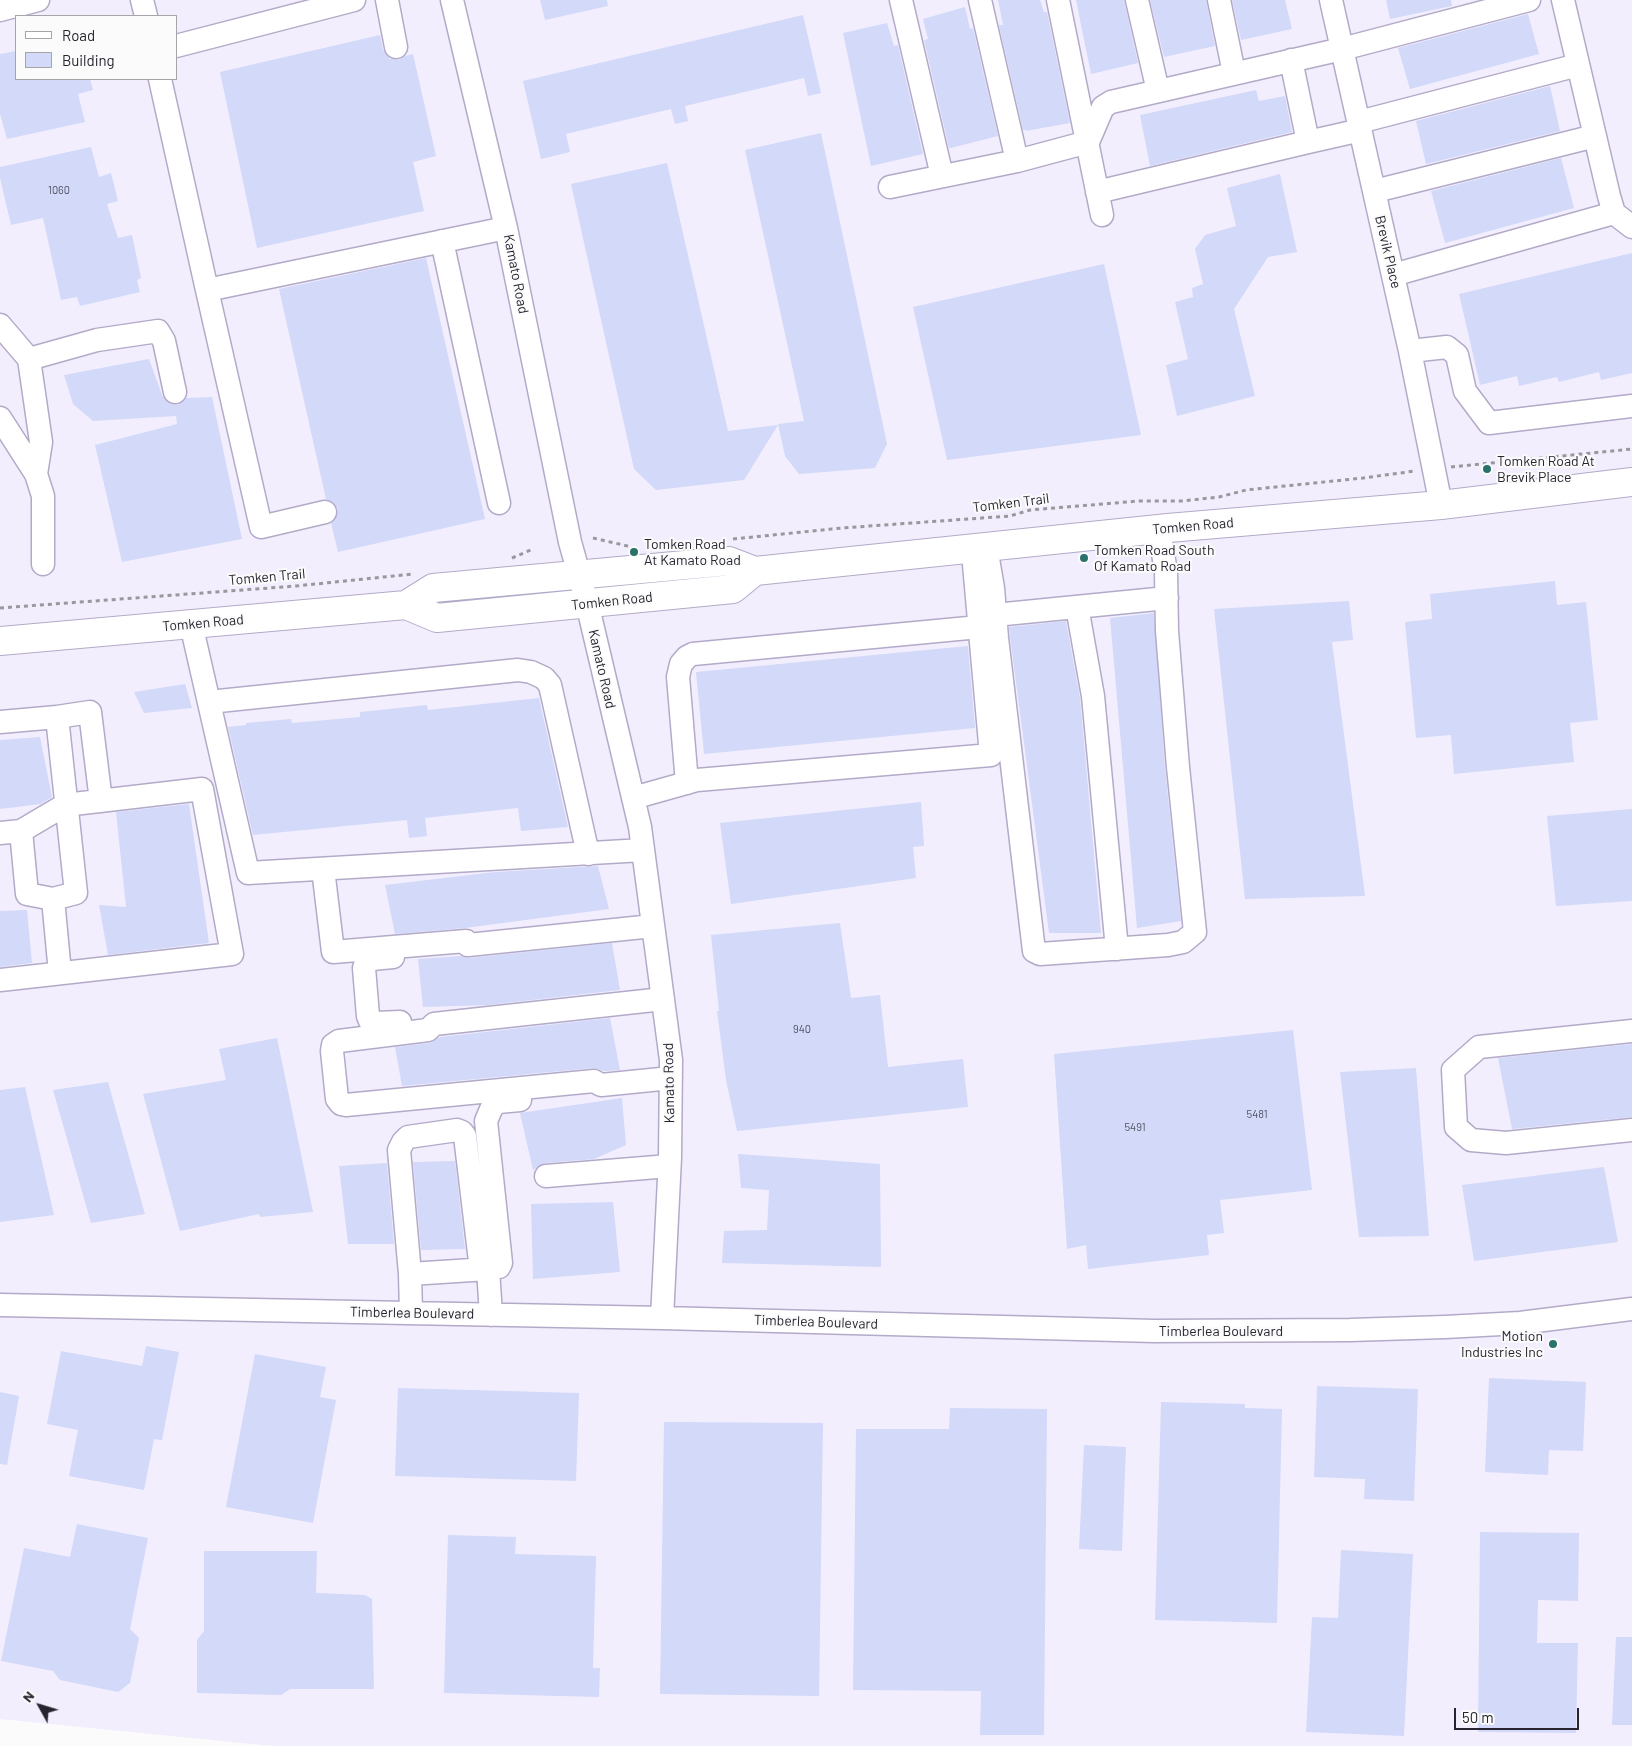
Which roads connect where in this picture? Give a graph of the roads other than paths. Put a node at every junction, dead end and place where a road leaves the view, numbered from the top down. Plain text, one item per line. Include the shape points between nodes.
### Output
1 (38, 0) edge
2 (142, 0) edge
3 (354, 0) edge
4 (387, 0) edge
5 (452, 0) edge
6 (901, 0) edge
7 (980, 0) edge
8 (1058, 0) edge
9 (1137, 0) edge
10 (1219, 0) edge
11 (1331, 0) edge
12 (1528, 0) edge
13 (1563, 0) edge
14 (286, 9) edge
15 (0, 10) edge
16 (146, 15) edge
17 (178, 45) edge
18 (396, 47) dead end
19 (1342, 49) junction
20 (1291, 60) junction
21 (1578, 65) junction
22 (1234, 73) junction
23 (160, 80) edge
24 (1158, 91) junction
25 (1360, 126) junction
26 (1595, 136) junction
27 (1088, 142) junction
28 (1308, 142) junction
29 (1018, 161) junction
30 (942, 176) junction
31 (890, 187) dead end
32 (1375, 191) junction
33 (1097, 192) junction
34 (1614, 213) junction
35 (1102, 215) dead end
36 (1632, 227) edge
37 (506, 228) junction
38 (442, 241) junction
39 (1393, 275) junction
40 (207, 290) junction
41 (0, 325) edge
42 (1410, 351) junction
43 (29, 359) junction
44 (175, 392) dead end
45 (1632, 406) edge
46 (0, 418) edge
47 (36, 474) junction
48 (1632, 482) edge
49 (499, 503) dead end
50 (1441, 505) junction
51 (325, 512) dead end
52 (1159, 529) junction
53 (979, 548) junction
54 (43, 564) dead end
55 (755, 572) junction
56 (579, 574) junction
57 (1167, 598) junction
58 (587, 603) junction
59 (406, 605) junction
60 (1077, 607) junction
61 (987, 621) junction
62 (191, 624) junction
63 (0, 641) edge
64 (209, 702) junction
65 (57, 716) junction
66 (0, 722) edge
67 (687, 783) junction
68 (633, 798) junction
69 (100, 801) junction
70 (67, 805) junction
71 (11, 832) edge
72 (643, 850) junction
73 (588, 854) junction
74 (323, 869) junction
75 (53, 899) junction
76 (653, 926) junction
77 (468, 944) junction
78 (1117, 949) junction
79 (60, 973) junction
80 (0, 980) edge
81 (663, 999) junction
82 (434, 1024) junction
83 (1632, 1031) edge
84 (670, 1078) junction
85 (601, 1085) junction
86 (1632, 1130) edge
87 (669, 1166) junction
88 (546, 1176) dead end
89 (484, 1270) junction
90 (410, 1274) junction
91 (0, 1305) edge
92 (1632, 1309) edge
93 (411, 1313) junction
94 (491, 1315) junction
95 (662, 1318) junction

1 - 15 street
2 - 16 street
3 - 14 street
4 - 18 street
5 - 37 street, Kamato Road
6 - 30 street
7 - 29 street
8 - 27 street
9 - 24 street
10 - 22 street
11 - 19 street, Brevik Place
12 - 19 street
13 - 21 street
14 - 17 street
19 - 20 street
19 - 25 street, Brevik Place
20 - 22 street
20 - 28 street
21 - 25 street
21 - 26 street
22 - 24 street
23 - 40 street
24 - 27 street via 1110,102 1103,107
25 - 28 street
25 - 32 street, Brevik Place
26 - 32 street
26 - 34 street
27 - 29 street
27 - 33 street
28 - 33 street
29 - 30 street
30 - 31 street
32 - 39 street, Brevik Place
33 - 35 street
34 - 36 street
34 - 39 street
37 - 38 street
37 - 56 street, Kamato Road
38 - 40 street
38 - 49 street
39 - 42 street, Brevik Place
40 - 51 street via 261,527
41 - 43 street
42 - 45 street via 1447,347 1457,355 1464,391 1490,423
42 - 50 street, Brevik Place
43 - 44 street via 98,340 158,331 164,341
43 - 47 street via 41,442
46 - 47 street
47 - 54 street via 43,496
48 - 50 main road, Tomken Road
50 - 52 main road, Tomken Road
52 - 53 main road, Tomken Road
52 - 57 street
53 - 55 main road, Tomken Road
53 - 61 street
55 - 56 main road, Tomken Road via 729,561
55 - 58 main road, Tomken Road via 733,588
56 - 58 street, Kamato Road
56 - 59 main road, Tomken Road via 433,588
57 - 60 street
57 - 78 street via 1178,767 1195,932 1183,942
58 - 59 main road, Tomken Road via 437,618
58 - 68 street, Kamato Road
59 - 62 main road, Tomken Road
60 - 61 street
60 - 78 street via 1093,696
61 - 67 street via 687,657 681,664 678,677
61 - 67 street via 991,755
61 - 78 street via 1034,951 1040,954
62 - 63 main road, Tomken Road
62 - 64 street
64 - 73 street via 518,670 532,672 550,685
64 - 74 street via 248,873
65 - 66 street
65 - 69 street via 90,712
65 - 70 street
67 - 68 street
68 - 72 street, Kamato Road
69 - 70 street
69 - 79 street via 202,789 232,954
70 - 71 street
70 - 75 street via 76,893
71 - 75 street via 27,894
72 - 73 street
72 - 76 street, Kamato Road
73 - 74 street
74 - 77 street via 333,952 466,941
75 - 79 street
76 - 77 street
76 - 81 street, Kamato Road
77 - 82 street via 466,949 372,959 366,963 370,1021 427,1020
79 - 80 street
81 - 82 street
81 - 84 street, Kamato Road via 671,1060
82 - 85 street via 428,1030 339,1041 333,1045 340,1104 594,1081
83 - 86 street via 1479,1047 1453,1070 1456,1127 1471,1140 1506,1143
84 - 85 street
84 - 87 street, Kamato Road
85 - 89 street via 596,1093 498,1102 492,1107 486,1121 501,1263 499,1267
87 - 88 street
87 - 95 street, Kamato Road
89 - 90 street
89 - 90 street via 465,1136 457,1130 408,1137 399,1150
89 - 94 street
90 - 93 street
91 - 93 street, Timberlea Boulevard
92 - 95 street, Timberlea Boulevard via 1520,1322 1342,1330 1143,1331
93 - 94 street, Timberlea Boulevard
94 - 95 street, Timberlea Boulevard

